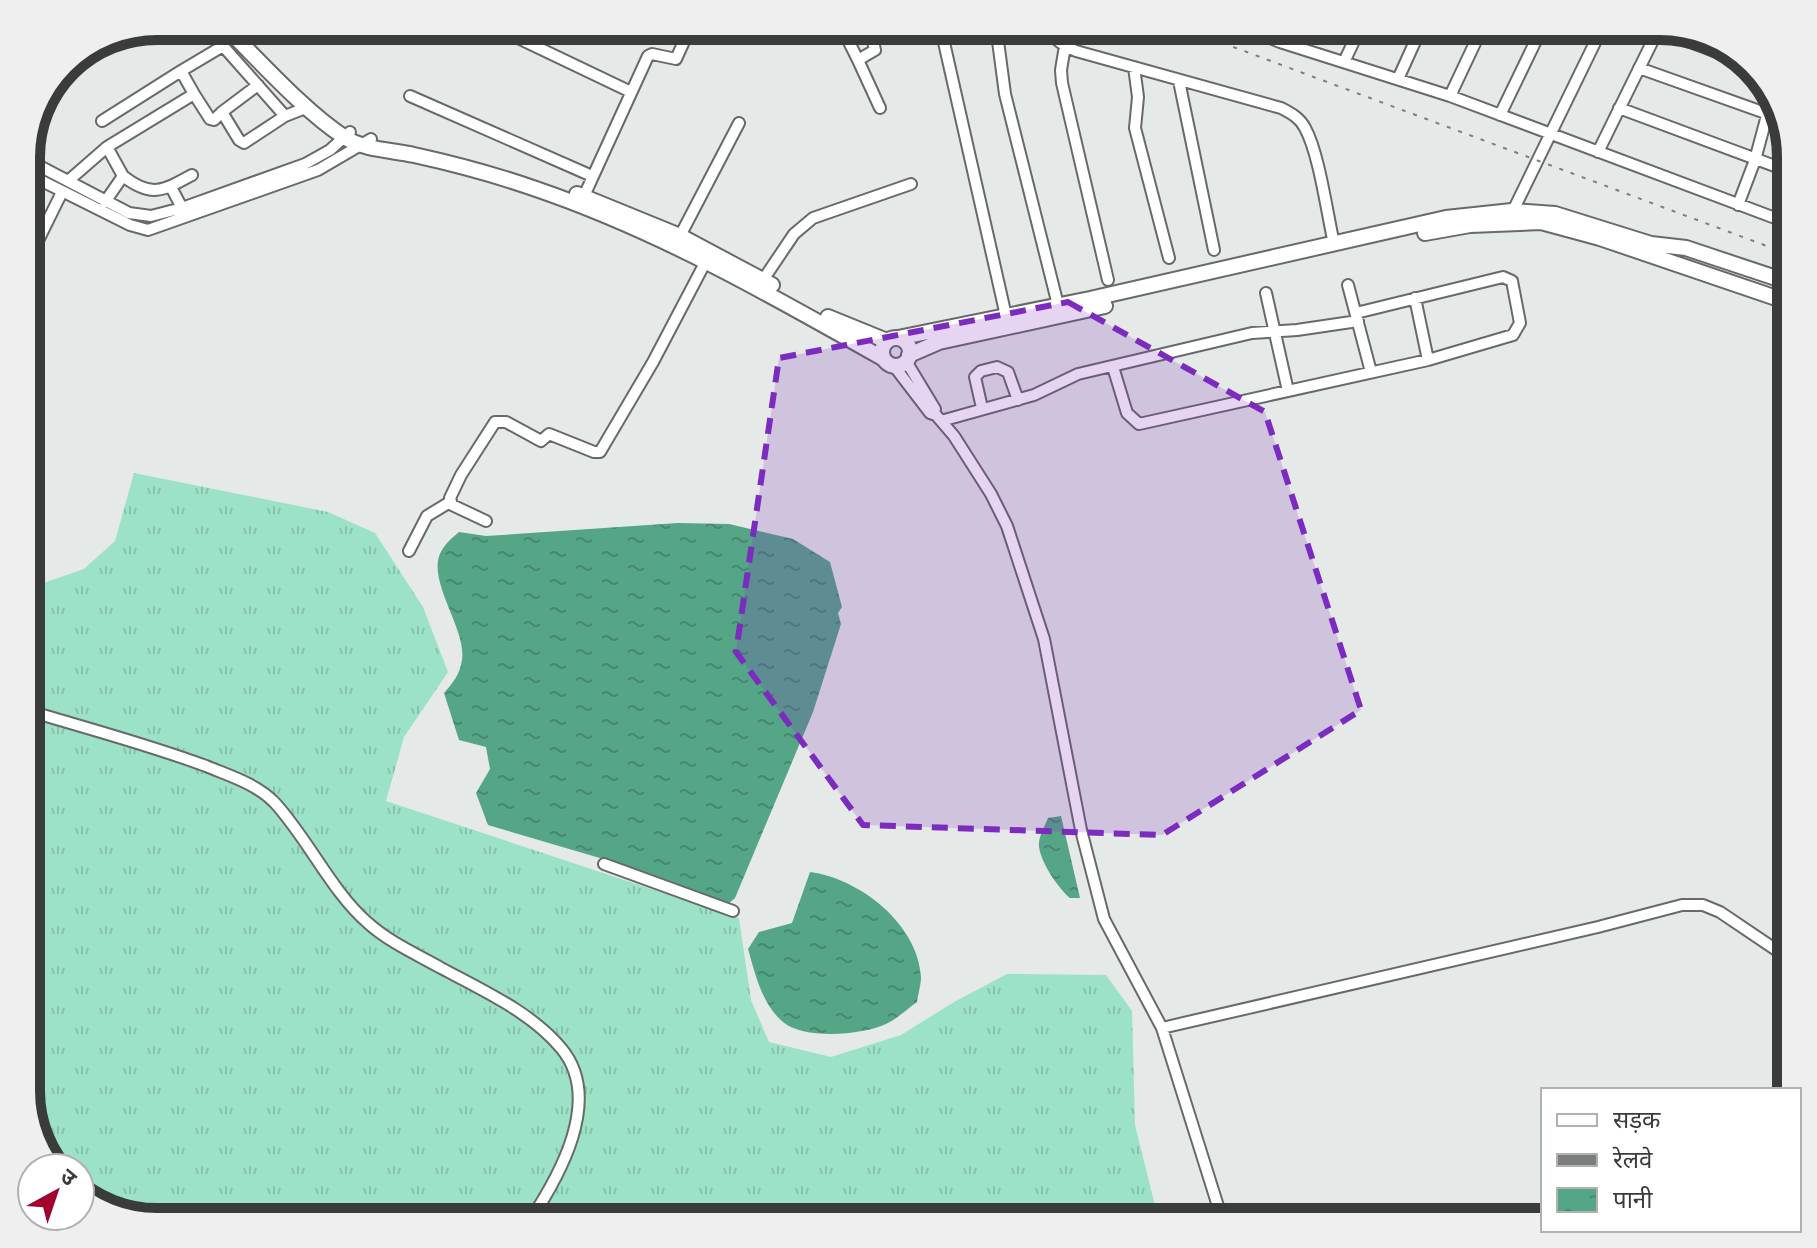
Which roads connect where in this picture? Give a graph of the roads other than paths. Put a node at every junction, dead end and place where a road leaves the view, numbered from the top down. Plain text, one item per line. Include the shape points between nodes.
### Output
1 (244, 40) edge
2 (522, 40) edge
3 (685, 40) edge
4 (848, 40) edge
5 (873, 40) edge
6 (943, 40) edge
7 (998, 40) edge
8 (1057, 40) edge
9 (1275, 40) edge
10 (1354, 40) edge
11 (1416, 40) edge
12 (1476, 40) edge
13 (1536, 40) edge
14 (1596, 40) edge
15 (1653, 40) edge
16 (247, 42) junction
17 (1280, 42) joint
18 (1065, 46) junction
19 (858, 60) junction
20 (1344, 62) junction
21 (1134, 67) junction
22 (1639, 68) junction
23 (181, 71) junction
24 (1398, 79) junction
25 (1179, 81) junction
26 (258, 85) junction
27 (631, 92) junction
28 (194, 94) junction
29 (410, 96) dead end
30 (1450, 96) junction
31 (308, 107) junction
32 (880, 108) dead end
33 (1619, 108) junction
34 (222, 112) junction
35 (1767, 114) joint
36 (1500, 115) junction
37 (285, 116) junction
38 (102, 121) dead end
39 (739, 123) dead end
40 (1551, 134) junction
41 (348, 135) junction
42 (367, 142) junction
43 (107, 147) junction
44 (1598, 152) junction
45 (1755, 160) junction
46 (40, 166) edge
47 (1777, 167) edge
48 (192, 175) dead end
49 (123, 176) junction
50 (592, 176) junction
51 (40, 180) edge
52 (68, 181) junction
53 (911, 184) dead end
54 (171, 187) junction
55 (62, 192) junction
56 (584, 196) junction
57 (105, 202) junction
58 (1736, 207) junction
59 (182, 208) junction
60 (1511, 217) junction
61 (1777, 220) edge
62 (1777, 224) edge
63 (680, 236) junction
64 (40, 237) edge
65 (1334, 244) junction
66 (1214, 250) dead end
67 (1671, 254) junction
68 (1169, 258) dead end
69 (706, 261) junction
70 (763, 280) junction
71 (1108, 280) dead end
72 (1777, 280) edge
73 (1348, 285) dead end
74 (1266, 293) dead end
75 (1777, 296) edge
76 (1415, 298) junction
77 (1059, 311) junction
78 (1006, 316) junction
79 (1357, 317) junction
80 (1274, 331) junction
81 (892, 340) junction
82 (898, 360) junction
83 (1428, 360) junction
84 (1113, 367) junction
85 (1371, 372) junction
86 (1288, 391) junction
87 (1018, 400) junction
88 (982, 408) junction
89 (939, 418) junction
90 (450, 502) junction
91 (486, 521) dead end
92 (409, 551) dead end
93 (40, 714) edge
94 (604, 864) dead end
95 (733, 911) dead end
96 (1777, 951) edge
97 (1162, 1028) junction
98 (538, 1208) edge
99 (1219, 1208) edge

1 - 16 main road
2 - 27 street
3 - 27 street via 676,59 648,56
4 - 19 street
5 - 19 street via 875,50
6 - 78 street
7 - 77 street via 1005,94
8 - 18 street
9 - 17 street
10 - 20 street
11 - 24 street
12 - 30 street
13 - 36 street
14 - 40 street
15 - 22 street
16 - 31 main road
16 - 41 main road
17 - 20 street
18 - 21 street
18 - 71 street via 1062,83
19 - 32 street
20 - 24 street
21 - 25 street
21 - 68 street via 1135,128
22 - 33 street
22 - 35 street
23 - 26 street via 223,46
23 - 28 street
23 - 38 street
24 - 30 street
25 - 65 street via 1281,108 1304,125
25 - 66 street
26 - 34 street
26 - 37 street
27 - 50 street
28 - 34 street via 210,119
28 - 43 street
29 - 50 street
30 - 36 street
31 - 37 street
31 - 41 main road
33 - 44 street
33 - 45 street
34 - 37 street via 244,143
35 - 45 street
36 - 40 street
39 - 63 street
40 - 44 street
40 - 60 street
41 - 42 main road
41 - 59 street via 305,164
42 - 55 street via 318,170 148,230
42 - 56 main road via 477,161
42 - 69 main road via 536,189
43 - 49 street
43 - 52 street
44 - 58 street
45 - 47 street
45 - 58 street
46 - 52 street
48 - 54 street
49 - 54 street via 139,189
49 - 57 street
50 - 56 street
51 - 55 street
52 - 57 street
53 - 70 street via 800,226
54 - 59 street
55 - 64 street
56 - 63 main road
57 - 59 street via 138,215
58 - 61 street
58 - 62 street
60 - 65 main road via 1446,218
60 - 67 main road via 1555,214
60 - 77 main road
63 - 70 main road
65 - 77 main road
67 - 72 main road via 1686,248
67 - 75 main road
69 - 82 main road
69 - 90 street via 600,452 549,434 541,441 506,422 495,422
70 - 81 main road via 842,325
73 - 79 street
74 - 80 street
76 - 79 street
76 - 83 street
76 - 83 street via 1503,277 1512,281 1520,323 1513,335
77 - 78 main road
77 - 82 main road via 939,342
78 - 81 main road
79 - 80 street
79 - 85 street
80 - 84 street
80 - 86 street
81 - 82 main road via 882,353
81 - 82 main road via 909,348
82 - 89 street
83 - 85 street
84 - 86 street via 1127,413 1139,424
84 - 87 street via 1078,374
85 - 86 street
87 - 88 street
87 - 88 street via 1008,372 997,367 975,377
88 - 89 street
89 - 97 street via 1007,526 1044,639 1104,919
90 - 91 street
90 - 92 street via 427,516
93 - 98 street via 240,779 274,803 369,924 507,1005 562,1049 576,1076 575,1123 564,1160
94 - 95 street
96 - 97 street via 1720,912 1682,905
97 - 99 street

